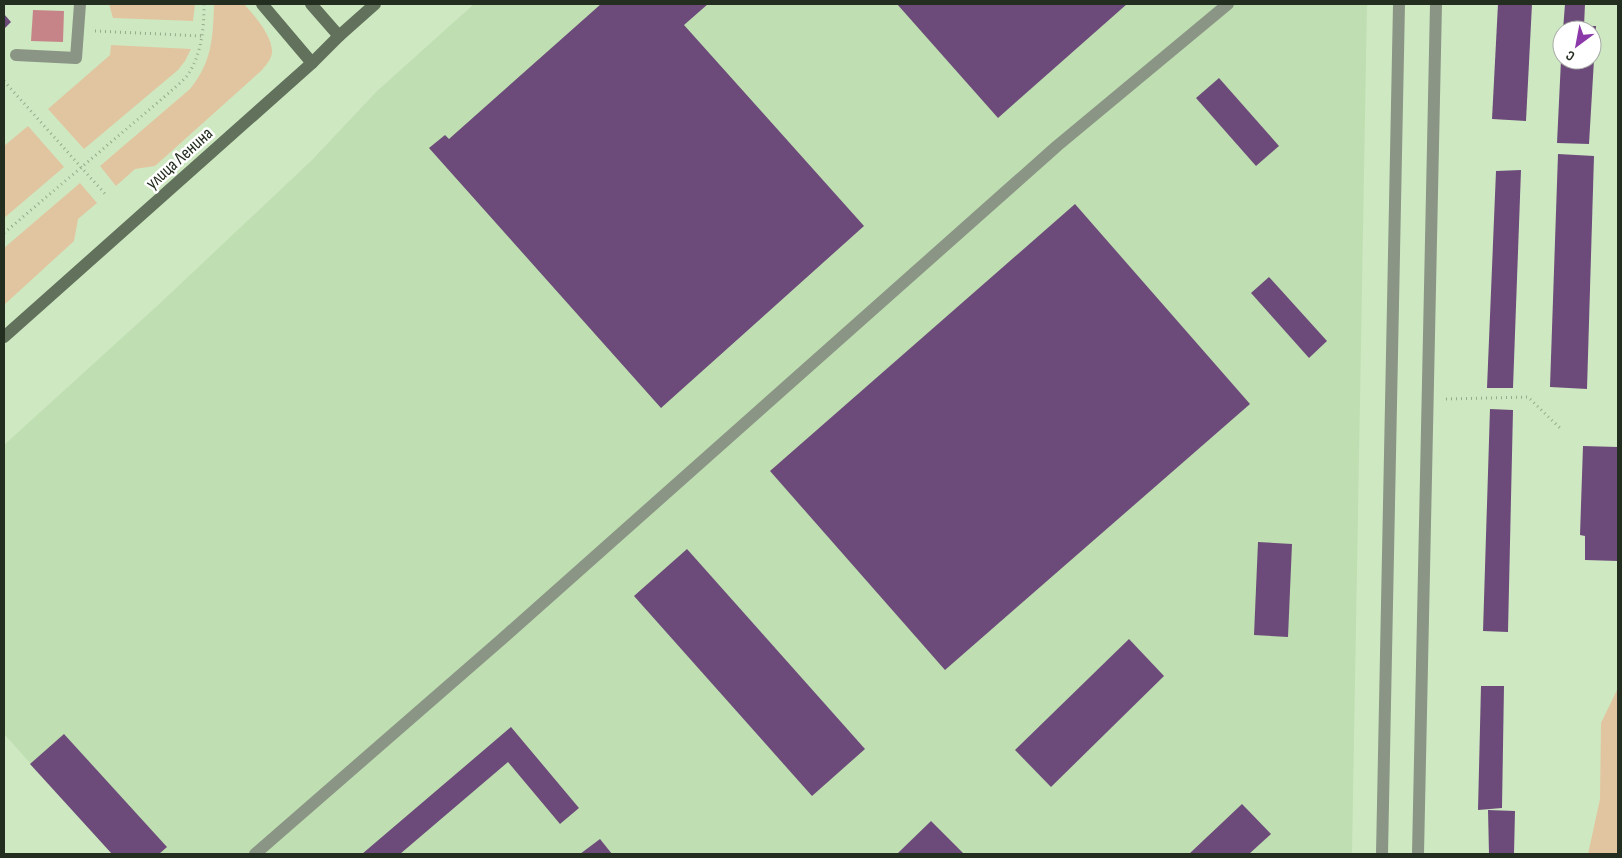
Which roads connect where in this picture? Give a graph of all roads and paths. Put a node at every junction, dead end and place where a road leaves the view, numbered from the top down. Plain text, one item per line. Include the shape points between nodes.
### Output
1 (80, 4) edge
2 (204, 4) edge
3 (262, 4) edge
4 (311, 4) edge
5 (376, 4) edge
6 (1228, 4) edge
7 (1398, 4) edge
8 (1436, 4) edge
9 (78, 30) junction
10 (202, 36) junction
11 (339, 36) junction
12 (16, 55) dead end
13 (312, 63) junction
14 (4, 81) edge
15 (82, 166) junction
16 (106, 195) dead end
17 (4, 232) edge
18 (4, 337) edge
19 (1428, 399) junction
20 (1562, 430) dead end
21 (255, 854) edge
22 (1382, 854) edge
23 (1418, 854) edge

1 - 9 street
2 - 10 path
3 - 13 main road
4 - 11 main road
5 - 11 main road, улица Ленина
6 - 21 street via 1049,153
7 - 22 street
8 - 19 street
9 - 10 path
9 - 12 street via 76,58
10 - 15 path via 189,74
11 - 13 main road, улица Ленина
13 - 18 main road, улица Ленина
14 - 15 path
15 - 16 path
15 - 17 path
19 - 20 path via 1528,397
19 - 23 street

